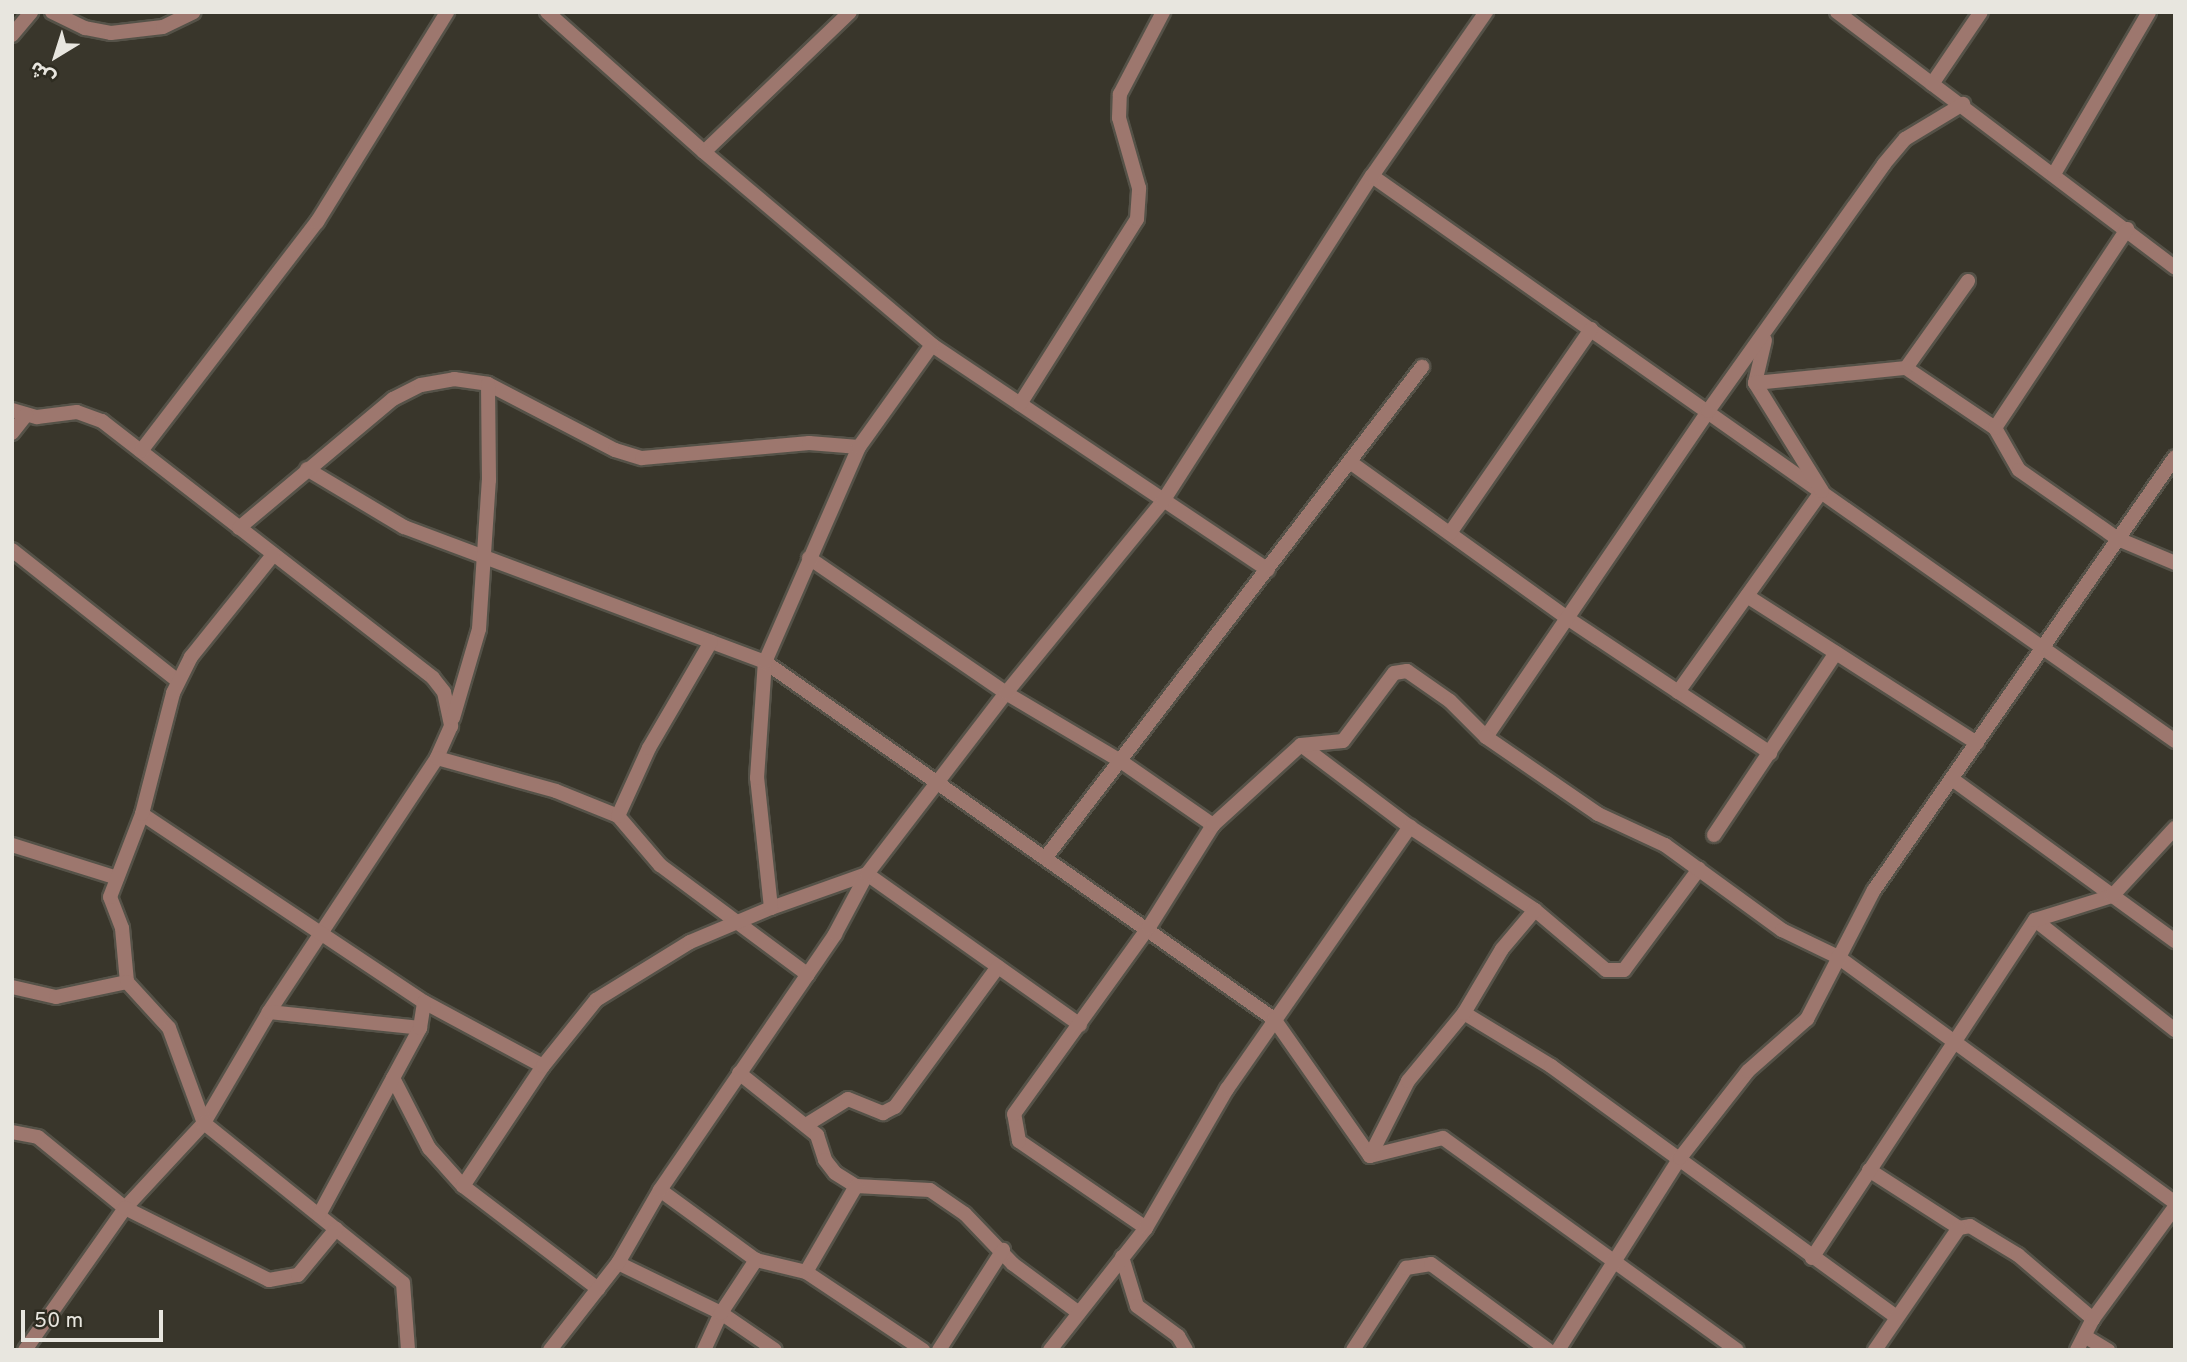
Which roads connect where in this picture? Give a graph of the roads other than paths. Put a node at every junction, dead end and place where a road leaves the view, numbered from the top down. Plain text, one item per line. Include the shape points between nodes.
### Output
1 (31, 12) edge
2 (51, 12) edge
3 (194, 12) edge
4 (447, 12) edge
5 (547, 12) edge
6 (850, 12) edge
7 (1163, 12) edge
8 (1486, 12) edge
9 (1837, 12) edge
10 (1981, 12) edge
11 (2148, 12) edge
12 (12, 35) edge
13 (1932, 84) junction
14 (1963, 104) junction
15 (704, 152) junction
16 (2054, 174) junction
17 (1372, 176) junction
18 (2127, 229) junction
19 (2175, 268) edge
20 (1968, 281) dead end
21 (1591, 330) junction
22 (1766, 335) junction
23 (932, 345) junction
24 (1422, 368) dead end
25 (1906, 368) junction
26 (1755, 383) junction
27 (488, 384) junction
28 (1020, 404) junction
29 (1708, 411) junction
30 (19, 413) edge
31 (1995, 428) junction
32 (12, 433) edge
33 (859, 447) junction
34 (141, 451) junction
35 (2175, 457) edge
36 (1350, 462) junction
37 (307, 469) junction
38 (1822, 491) junction
39 (1163, 501) junction
40 (239, 528) junction
41 (1450, 533) junction
42 (2118, 539) junction
43 (12, 550) edge
44 (273, 555) junction
45 (485, 555) junction
46 (809, 558) junction
47 (2175, 563) edge
48 (1268, 570) junction
49 (1747, 596) junction
50 (1567, 618) junction
51 (711, 642) junction
52 (2044, 646) junction
53 (1836, 653) junction
54 (765, 662) junction
55 (178, 681) junction
56 (1678, 692) junction
57 (1006, 693) junction
58 (451, 726) junction
59 (1486, 737) junction
60 (2175, 741) edge
61 (1977, 743) junction
62 (1301, 745) junction
63 (1770, 753) junction
64 (438, 758) junction
65 (1122, 762) junction
66 (1952, 779) junction
67 (937, 782) junction
68 (142, 814) junction
69 (618, 816) junction
70 (1213, 825) junction
71 (1410, 827) junction
72 (2175, 828) edge
73 (1714, 835) dead end
74 (12, 845) edge
75 (1046, 857) junction
76 (1699, 869) junction
77 (867, 874) junction
78 (117, 878) junction
79 (2112, 896) junction
80 (771, 908) junction
81 (1535, 910) junction
82 (2035, 920) junction
83 (738, 921) junction
84 (1149, 927) junction
85 (319, 936) junction
86 (2175, 941) edge
87 (1838, 957) junction
88 (998, 967) junction
89 (808, 975) junction
90 (127, 982) junction
91 (12, 987) edge
92 (424, 1002) junction
93 (268, 1012) junction
94 (1464, 1013) junction
95 (1274, 1019) junction
96 (1080, 1025) junction
97 (420, 1028) junction
98 (2175, 1030) edge
99 (1957, 1043) junction
100 (543, 1066) junction
101 (739, 1073) junction
102 (393, 1078) junction
103 (204, 1123) junction
104 (806, 1125) junction
105 (12, 1132) edge
106 (1370, 1156) junction
107 (1680, 1158) junction
108 (1869, 1170) junction
109 (463, 1186) junction
110 (856, 1186) junction
111 (660, 1190) junction
112 (2175, 1205) edge
113 (125, 1208) junction
114 (319, 1215) junction
115 (1146, 1228) junction
116 (1959, 1228) junction
117 (335, 1229) junction
118 (1003, 1251) junction
119 (1122, 1257) junction
120 (1812, 1258) junction
121 (756, 1260) junction
122 (1614, 1261) junction
123 (618, 1264) junction
124 (806, 1272) junction
125 (598, 1289) junction
126 (721, 1312) junction
127 (1079, 1313) junction
128 (1897, 1317) junction
129 (2094, 1319) junction
130 (1178, 1336) junction
131 (2086, 1337) junction
132 (25, 1350) edge
133 (408, 1350) edge
134 (550, 1350) edge
135 (704, 1350) edge
136 (775, 1350) edge
137 (923, 1350) edge
138 (939, 1350) edge
139 (1050, 1350) edge
140 (1169, 1350) edge
141 (1186, 1350) edge
142 (1353, 1350) edge
143 (1548, 1350) edge
144 (1558, 1350) edge
145 (1737, 1350) edge
146 (1875, 1350) edge
147 (2077, 1350) edge
148 (2108, 1350) edge

1 - 12 street
2 - 3 street via 85,28 124,33 163,27
4 - 34 street via 317,222
5 - 15 street
6 - 15 street
7 - 28 street via 1123,82 1118,106 1139,188 1138,219
8 - 17 street
9 - 13 street
10 - 13 street
11 - 16 street
13 - 14 street
14 - 16 street
14 - 22 street via 1894,151
15 - 23 street
16 - 18 street
17 - 21 street
17 - 39 street
18 - 19 street
18 - 31 street
20 - 25 street
21 - 29 street
21 - 41 street
22 - 26 street
22 - 29 street
23 - 28 street
23 - 33 street
24 - 36 street
25 - 26 street
25 - 31 street
26 - 38 street
27 - 33 street via 615,450 642,458 809,443
27 - 37 street via 454,379 421,385 393,399
27 - 45 street
28 - 39 street
29 - 38 street
29 - 50 street
30 - 32 street
30 - 34 street via 86,413
31 - 42 street via 2019,470
33 - 46 street
34 - 40 street
35 - 42 street
36 - 41 street
36 - 48 street
37 - 40 street
37 - 45 street via 404,527
38 - 49 street
38 - 52 street
39 - 48 street
39 - 57 street
40 - 44 street
41 - 50 street
42 - 47 street
42 - 52 street
43 - 55 street
44 - 55 street via 191,657
44 - 58 street via 433,678 444,692
45 - 51 street
45 - 58 street via 479,629
46 - 54 street
46 - 57 street
48 - 65 street
49 - 53 street
49 - 56 street
50 - 56 street
50 - 59 street
51 - 54 street
51 - 69 street via 649,748
52 - 60 street
52 - 61 street
53 - 61 street
53 - 63 street
54 - 67 street
54 - 80 street via 757,778
55 - 68 street
56 - 63 street
57 - 65 street
57 - 67 street
58 - 64 street
59 - 62 street via 1450,701 1407,671 1394,673 1343,741
59 - 76 street via 1598,814 1665,845
61 - 66 street
62 - 70 street
62 - 71 street
63 - 73 street
64 - 69 street via 488,776 556,791
64 - 85 street
65 - 70 street
65 - 75 street
66 - 79 street
66 - 87 street via 1874,890
67 - 75 street
67 - 77 street
68 - 78 street
68 - 85 street
69 - 83 street via 660,865
70 - 84 street
71 - 81 street
71 - 95 street
72 - 79 street
74 - 78 street
75 - 84 street
76 - 81 street via 1624,970 1606,970
76 - 87 street via 1782,930
77 - 80 street
77 - 88 street
77 - 89 street
78 - 90 street via 110,897 122,928
79 - 82 street
79 - 86 street
80 - 83 street
81 - 94 street via 1502,949
82 - 98 street
82 - 99 street
83 - 89 street
83 - 100 street via 690,942 596,1000
84 - 95 street
84 - 96 street
85 - 92 street
85 - 93 street
87 - 99 street
87 - 107 street via 1826,991 1807,1019 1748,1072
88 - 96 street
88 - 104 street via 895,1107 883,1114 849,1099
89 - 101 street
90 - 91 street via 57,997
90 - 103 street via 169,1028
92 - 97 street
92 - 100 street
93 - 97 street
93 - 103 street
94 - 106 street via 1408,1081
94 - 107 street via 1551,1066
95 - 106 street
95 - 115 street via 1227,1089
96 - 115 street via 1014,1114 1014,1129 1019,1141
97 - 102 street
99 - 108 street
99 - 112 street
100 - 109 street
101 - 104 street
101 - 111 street
102 - 109 street via 429,1148
102 - 114 street
103 - 113 street
103 - 114 street
104 - 110 street via 817,1135 825,1160
105 - 113 street via 38,1137
106 - 122 street via 1443,1138
107 - 120 street
107 - 122 street
108 - 116 street
108 - 120 street
109 - 125 street
110 - 118 street via 930,1190 965,1214
110 - 124 street
111 - 121 street
111 - 123 street
112 - 129 street
113 - 117 street via 269,1280 298,1275
113 - 132 street
114 - 117 street
115 - 119 street
116 - 128 street
116 - 129 street via 1970,1226 2018,1255
117 - 133 street via 403,1283
118 - 127 street via 1013,1264
118 - 138 street
119 - 127 street
119 - 130 street via 1137,1306
120 - 128 street
121 - 124 street
121 - 126 street
122 - 144 street
122 - 145 street
123 - 125 street
123 - 126 street
124 - 137 street
125 - 134 street
126 - 135 street
126 - 136 street
127 - 139 street
128 - 146 street
129 - 131 street
130 - 140 street
130 - 141 street
131 - 147 street
131 - 148 street
142 - 143 street via 1406,1268 1431,1264

